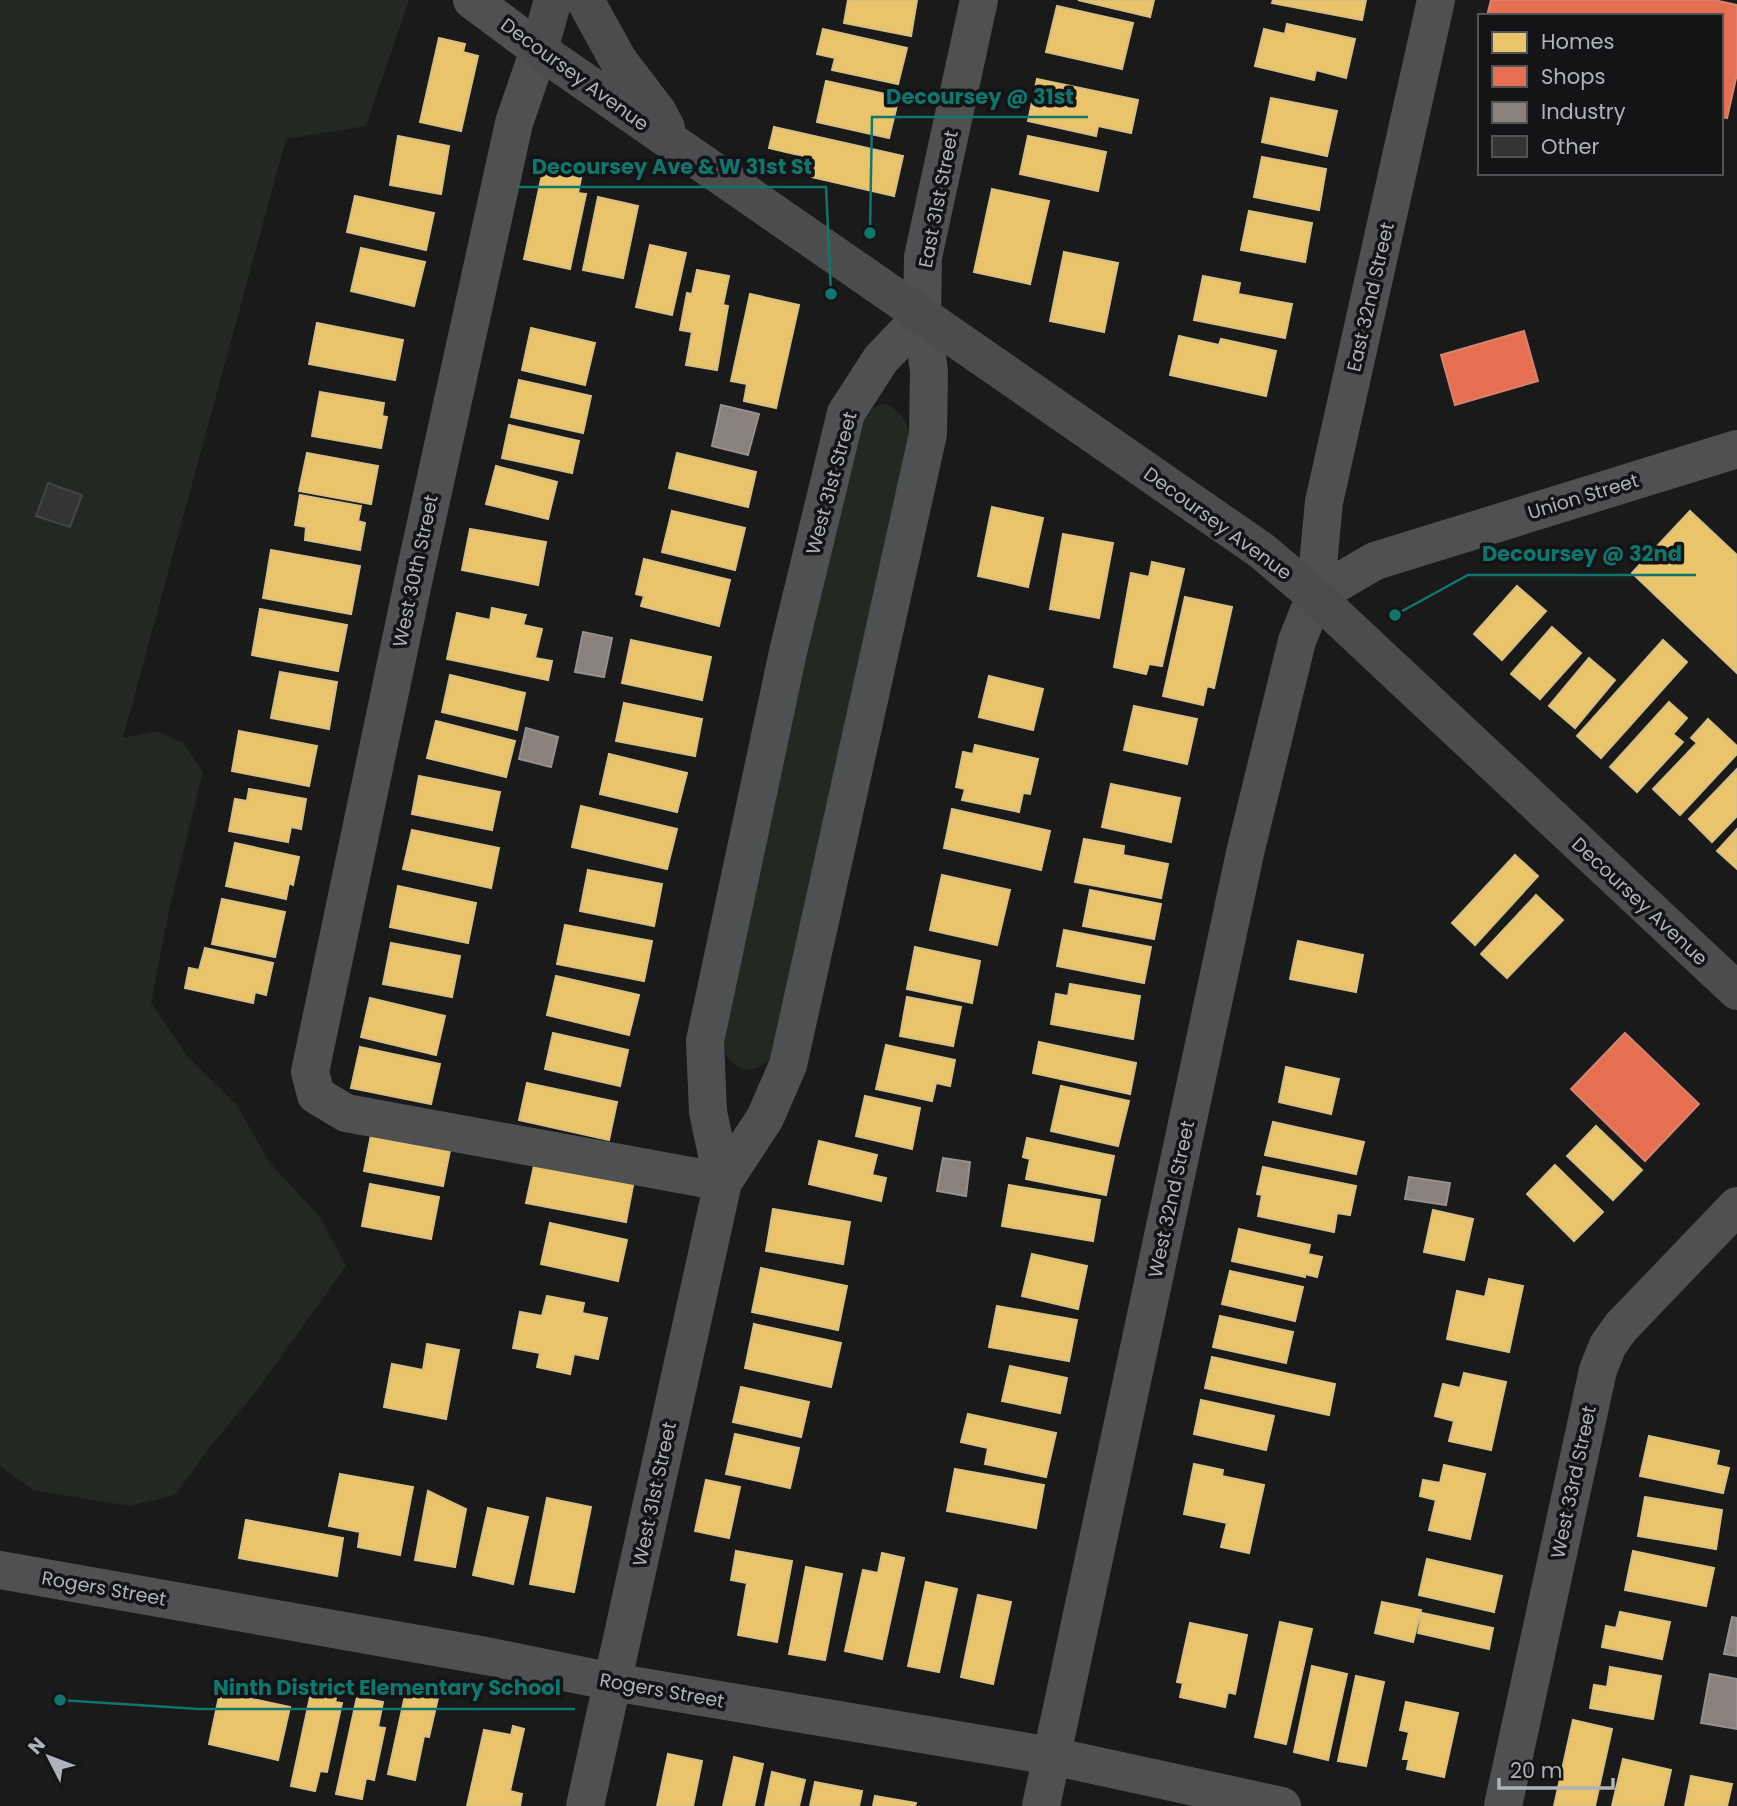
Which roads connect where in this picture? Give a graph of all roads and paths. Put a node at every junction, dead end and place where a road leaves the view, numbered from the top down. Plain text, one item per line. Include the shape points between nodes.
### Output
1 (472, 0) edge
2 (553, 0) edge
3 (585, 0) edge
4 (979, 0) edge
5 (1436, 0) edge
6 (539, 50) junction
7 (678, 148) junction
8 (922, 316) junction
9 (1737, 449) edge
10 (1315, 596) junction
11 (1737, 991) edge
12 (723, 1182) junction
13 (1737, 1206) edge
14 (0, 1570) edge
15 (613, 1682) junction
16 (1052, 1756) junction
17 (585, 1806) edge
18 (1041, 1806) edge
19 (1282, 1806) edge
20 (1503, 1806) edge

1 - 6 street, Decoursey Avenue
2 - 6 main road
3 - 7 main road, Decoursey Avenue via 618,60
4 - 8 street, East 31st Street via 923,257
5 - 10 street, East 32nd Street via 1324,502
6 - 7 main road, Decoursey Avenue
6 - 12 street, West 30th Street via 514,123 310,1072 316,1094 346,1113
7 - 8 main road, Decoursey Avenue
8 - 10 main road, Decoursey Avenue via 1262,551
8 - 12 street, West 31st Street via 929,372 928,434 788,1065 765,1118
8 - 12 street, West 31st Street via 881,359 846,413 788,652 705,1041 708,1112
9 - 10 street, Union Street via 1375,561
10 - 11 main road, Decoursey Avenue
10 - 16 street, West 32nd Street via 1297,641 1245,853
12 - 15 street, West 31st Street
13 - 20 street, West 33rd Street via 1621,1327 1598,1370
14 - 15 street, Rogers Street
15 - 16 street, Rogers Street
15 - 17 street, West 31st Street
16 - 18 street, West 32nd Street
16 - 19 street, Rogers Street

